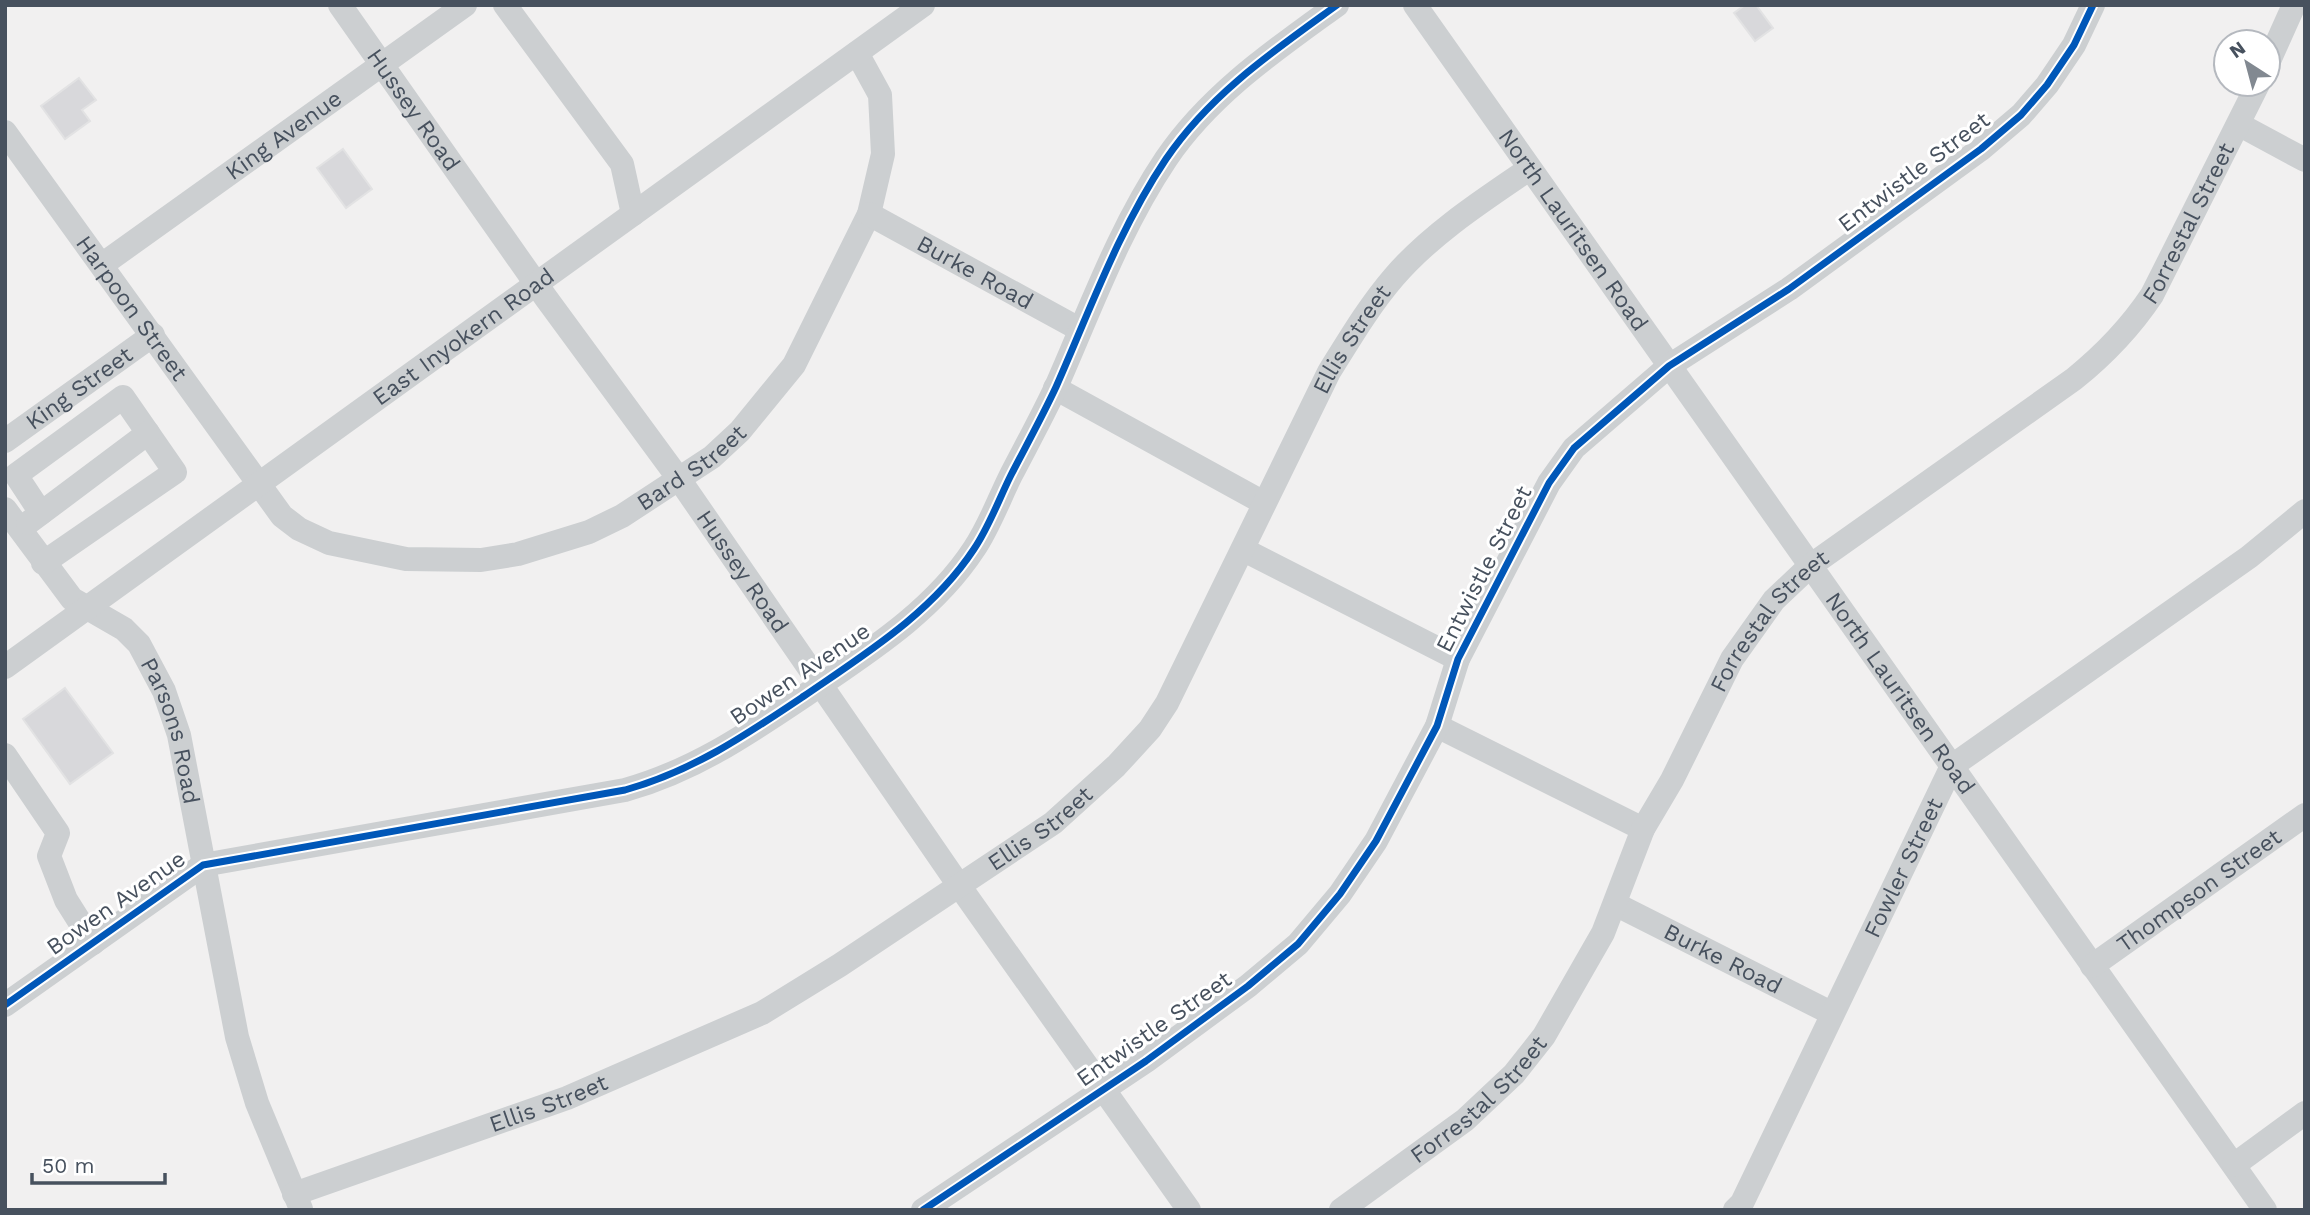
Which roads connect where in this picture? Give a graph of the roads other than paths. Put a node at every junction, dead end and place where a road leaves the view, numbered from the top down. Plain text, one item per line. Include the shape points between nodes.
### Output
1 (340, 5) edge
2 (465, 5) edge
3 (505, 5) edge
4 (923, 5) edge
5 (1338, 5) edge
6 (1415, 5) edge
7 (2093, 5) edge
8 (2294, 5) edge
9 (2282, 32) edge
10 (857, 53) junction
11 (383, 63) junction
12 (2252, 98) edge
13 (2240, 125) junction
14 (5, 132) edge
15 (2305, 160) edge
16 (1529, 169) junction
17 (633, 214) junction
18 (869, 214) junction
19 (103, 264) junction
20 (537, 283) junction
21 (1079, 329) junction
22 (153, 335) junction
23 (1669, 366) junction
24 (1055, 388) junction
25 (148, 433) junction
26 (5, 441) edge
27 (680, 479) junction
28 (259, 482) junction
29 (1264, 503) junction
30 (5, 509) edge
31 (2305, 511) edge
32 (41, 513) junction
33 (20, 530) junction
34 (1244, 550) junction
35 (43, 563) junction
36 (1810, 566) junction
37 (87, 609) junction
38 (1458, 659) junction
39 (5, 667) edge
40 (821, 684) junction
41 (1437, 726) junction
42 (5, 755) edge
43 (1952, 766) junction
44 (2305, 815) edge
45 (1643, 829) junction
46 (203, 865) junction
47 (958, 884) junction
48 (1615, 904) junction
49 (93, 943) junction
50 (2092, 966) junction
51 (5, 1005) edge
52 (1831, 1013) junction
53 (1103, 1090) junction
54 (2305, 1113) edge
55 (2234, 1165) junction
56 (298, 1202) edge
57 (1742, 1208) edge
58 (923, 1210) edge
59 (1189, 1210) edge
60 (1341, 1210) edge
61 (2265, 1210) edge

1 - 11 street, Hussey Road
2 - 11 street, King Avenue
3 - 17 street via 622,164
4 - 10 street, East Inyokern Road
5 - 21 street, Bowen Avenue via 1245,73 1195,122 1133,214
6 - 16 street, North Lauritsen Road
7 - 23 street, Entwistle Street via 2047,85 1982,149 1788,289
8 - 9 street
10 - 17 street, East Inyokern Road
10 - 18 street, Bard Street via 880,95 883,154
11 - 19 street, King Avenue
11 - 20 street, Hussey Road
12 - 13 street, Forrestal Street
13 - 15 street
13 - 36 street, Forrestal Street via 2152,295 2102,356
14 - 19 street, Harpoon Street
16 - 23 street, North Lauritsen Road
16 - 29 street, Ellis Street via 1477,205 1394,277 1329,372
17 - 20 street, East Inyokern Road
18 - 21 street, Burke Road
18 - 27 street, Bard Street via 793,365 740,431
19 - 22 street, Harpoon Street
20 - 27 street, Hussey Road
20 - 28 street, East Inyokern Road
21 - 24 street, Bowen Avenue
22 - 26 street, King Street
22 - 28 street, Harpoon Street
23 - 36 street, North Lauritsen Road
23 - 38 street, Entwistle Street via 1574,448 1549,483
24 - 29 street
24 - 40 street, Bowen Avenue via 974,548 915,615
25 - 32 street
25 - 32 street via 123,397 16,475
25 - 35 street via 176,472
27 - 28 street, Bard Street via 622,516 554,545 518,554 443,561 406,559 328,543 282,516
27 - 40 street, Hussey Road
28 - 37 street, East Inyokern Road
29 - 34 street, Ellis Street
30 - 33 street, Parsons Road
31 - 43 street, Fowler Street via 2249,557
32 - 33 street
33 - 35 street, Parsons Road
34 - 38 street
34 - 47 street, Ellis Street via 1150,729 1053,823
35 - 37 street, Parsons Road via 61,588
36 - 43 street, North Lauritsen Road
36 - 45 street, Forrestal Street via 1774,600 1732,659
37 - 39 street, East Inyokern Road
37 - 46 street, Parsons Road via 124,629 139,644 164,691 179,735
38 - 41 street, Entwistle Street
40 - 46 street, Bowen Avenue via 701,762 625,790
40 - 47 street, Hussey Road
41 - 45 street
41 - 53 street, Entwistle Street via 1376,841 1298,944 1248,986
42 - 49 street via 58,833 50,856 66,900
43 - 50 street, North Lauritsen Road
43 - 52 street, Fowler Street
44 - 50 street, Thompson Street
45 - 48 street, Forrestal Street
46 - 49 street, Bowen Avenue
46 - 56 street, Parsons Road via 237,1037 257,1103
47 - 53 street, Hussey Road
47 - 56 street, Ellis Street via 762,1013 567,1098
48 - 52 street, Burke Road
48 - 60 street, Forrestal Street via 1544,1036 1514,1074 1465,1120
49 - 51 street, Bowen Avenue
50 - 55 street, North Lauritsen Road
52 - 57 street, Fowler Street
53 - 58 street, Entwistle Street
53 - 59 street, Hussey Road
54 - 55 street
55 - 61 street, North Lauritsen Road

